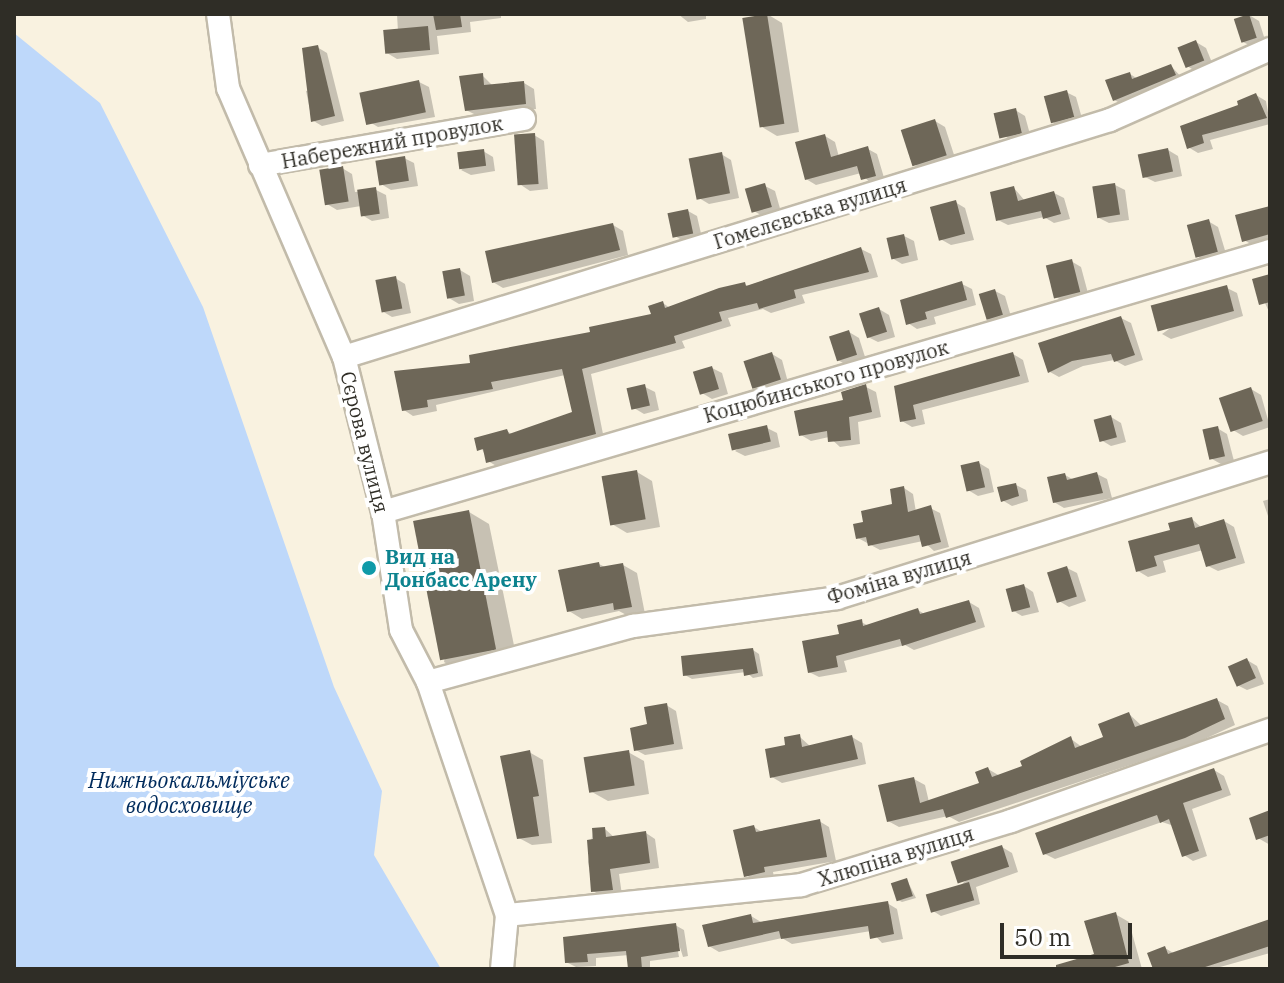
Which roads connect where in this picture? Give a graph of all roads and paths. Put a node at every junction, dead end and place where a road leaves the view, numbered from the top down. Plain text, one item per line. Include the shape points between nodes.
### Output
1 (218, 14) edge
2 (1270, 49) edge
3 (524, 119) dead end
4 (260, 165) junction
5 (1270, 251) edge
6 (344, 357) junction
7 (1270, 462) edge
8 (383, 512) junction
9 (428, 682) junction
10 (1270, 730) edge
11 (507, 915) junction
12 (502, 969) edge

1 - 4 street, Сєрова вулиця via 228,88
2 - 6 street, Гомелєвська вулиця via 1110,120
3 - 4 street, Набережний провулок
4 - 6 street, Сєрова вулиця
5 - 8 street, Коцюбинського провулок
6 - 8 street, Сєрова вулиця
7 - 9 street, Фоміна вулиця via 837,598 633,626
8 - 9 street, Сєрова вулиця via 401,630
9 - 11 street, Сєрова вулиця
10 - 11 street, Хлюпіна вулиця via 1011,821 801,885
11 - 12 street, Сєрова вулиця

